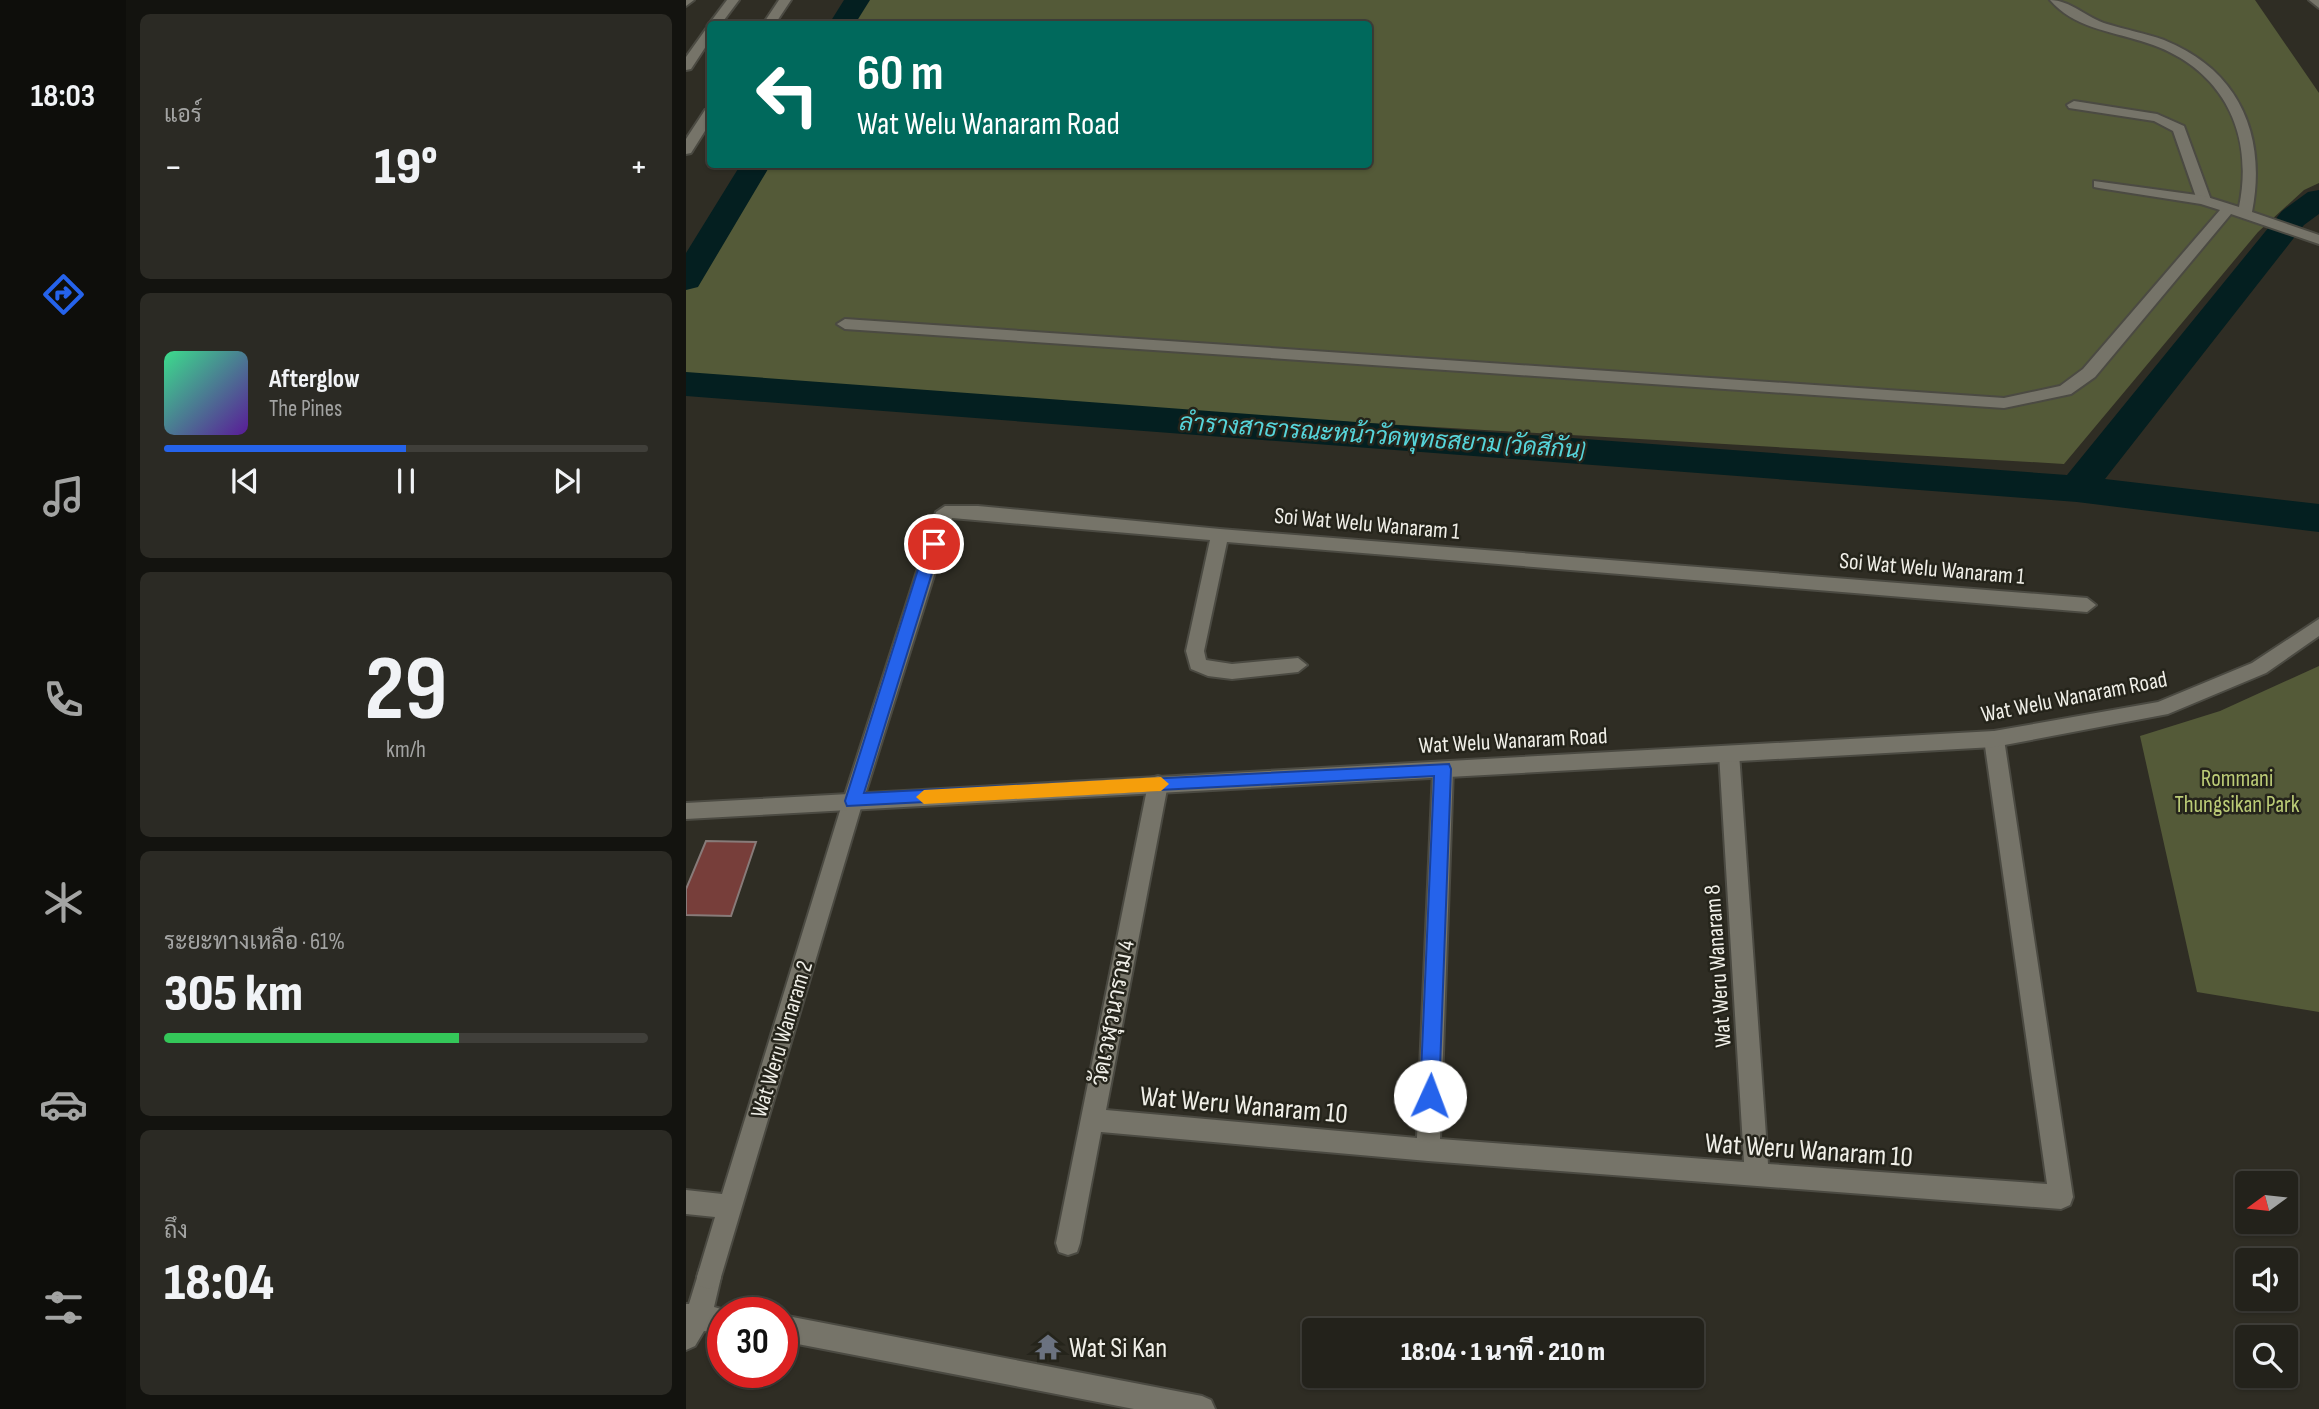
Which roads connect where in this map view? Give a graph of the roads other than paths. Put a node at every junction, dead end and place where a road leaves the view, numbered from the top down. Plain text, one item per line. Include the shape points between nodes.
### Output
1 (733, 0) edge
2 (785, 0) edge
3 (2056, 0) edge
4 (2315, 0) edge
5 (2319, 4) edge
6 (717, 21) edge
7 (771, 21) edge
8 (707, 36) edge
9 (686, 66) edge
10 (2074, 105) dead end
11 (707, 118) edge
12 (686, 150) edge
13 (2099, 184) dead end
14 (2204, 200) junction
15 (2238, 209) junction
16 (2319, 240) edge
17 (845, 324) dead end
18 (1220, 536) junction
19 (2087, 605) dead end
20 (2319, 626) edge
21 (1298, 666) dead end
22 (1994, 739) junction
23 (1729, 753) junction
24 (1443, 769) junction
25 (1158, 784) junction
26 (853, 801) junction
27 (686, 811) edge
28 (1091, 1120) junction
29 (1428, 1150) junction
30 (1757, 1175) junction
31 (686, 1202) edge
32 (731, 1207) junction
33 (1068, 1243) dead end
34 (698, 1323) edge
35 (798, 1331) edge
36 (1202, 1409) edge

1 - 6 street
2 - 7 street
3 - 15 street via 2078,17 2158,42 2197,60 2230,98 2250,136 2254,184
4 - 5 street
8 - 9 street
10 - 14 street via 2157,118 2179,129
11 - 12 street
13 - 14 street
14 - 15 street
15 - 16 street
15 - 17 street via 2089,373 2065,390 2004,403
18 - 19 street, Soi Wat Welu Wanaram 1
18 - 21 street via 1195,651 1198,664 1222,671
18 - 26 street, Soi Wat Welu Wanaram 1 via 945,512
20 - 22 street, Wat Welu Wanaram Road via 2259,668 2161,709
22 - 23 street, Wat Welu Wanaram Road
22 - 30 street, Wat Weru Wanaram 10 via 2061,1197
23 - 24 street, Wat Welu Wanaram Road
23 - 30 street, Wat Weru Wanaram 8
24 - 25 street, Wat Welu Wanaram Road
24 - 29 street
25 - 26 street, Wat Welu Wanaram Road
25 - 28 street, วัดเวฬุวนาราม 4
26 - 27 street, Wat Welu Wanaram Road
26 - 32 street, Wat Weru Wanaram 2
28 - 29 street, Wat Weru Wanaram 10
28 - 33 street, วัดเวฬุวนาราม 4
29 - 30 street, Wat Weru Wanaram 10
31 - 32 street
32 - 34 street, Wat Weru Wanaram 2
35 - 36 street

